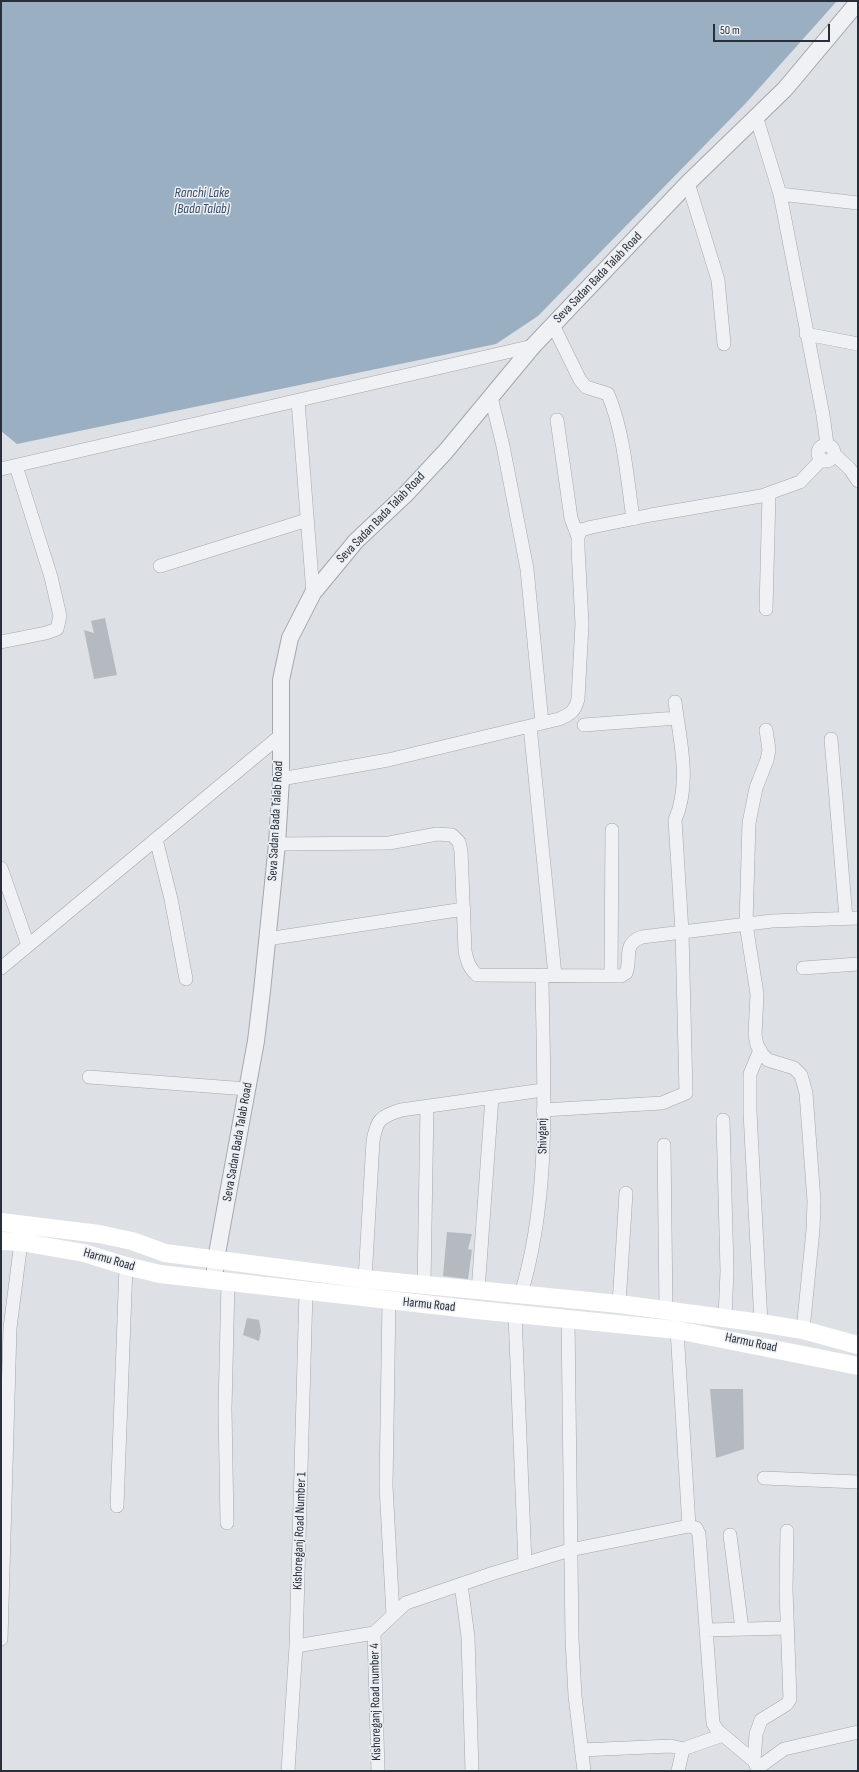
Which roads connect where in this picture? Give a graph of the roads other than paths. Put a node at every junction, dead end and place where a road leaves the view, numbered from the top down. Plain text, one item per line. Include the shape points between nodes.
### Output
1 (858, 2) edge
2 (756, 116) junction
3 (688, 183) junction
4 (780, 194) junction
5 (858, 203) edge
6 (553, 325) junction
7 (806, 334) junction
8 (724, 344) dead end
9 (858, 344) edge
10 (533, 346) junction
11 (491, 396) junction
12 (298, 400) junction
13 (557, 420) dead end
14 (831, 450) junction
15 (16, 466) junction
16 (854, 468) edge
17 (1, 469) edge
18 (858, 481) edge
19 (769, 494) junction
20 (633, 519) junction
21 (307, 520) junction
22 (578, 537) junction
23 (160, 566) dead end
24 (313, 593) junction
25 (766, 609) dead end
26 (1, 642) edge
27 (675, 702) dead end
28 (677, 718) junction
29 (536, 725) junction
30 (584, 725) dead end
31 (766, 730) dead end
32 (280, 736) junction
33 (831, 739) dead end
34 (281, 779) junction
35 (612, 830) dead end
36 (156, 839) junction
37 (277, 844) junction
38 (1, 868) edge
39 (464, 909) junction
40 (852, 918) edge
41 (746, 924) junction
42 (682, 932) junction
43 (267, 939) junction
44 (28, 945) junction
45 (858, 964) edge
46 (1, 968) edge
47 (804, 968) dead end
48 (542, 975) junction
49 (555, 975) junction
50 (611, 976) junction
51 (186, 979) dead end
52 (760, 1050) junction
53 (89, 1077) dead end
54 (247, 1089) junction
55 (543, 1090) junction
56 (492, 1097) junction
57 (427, 1106) junction
58 (543, 1110) junction
59 (722, 1120) dead end
60 (664, 1145) dead end
61 (626, 1193) dead end
62 (1, 1222) edge
63 (1, 1241) edge
64 (21, 1242) junction
65 (216, 1259) junction
66 (126, 1266) junction
67 (364, 1279) junction
68 (221, 1281) junction
69 (424, 1285) junction
70 (306, 1291) junction
71 (478, 1291) junction
72 (521, 1294) junction
73 (389, 1300) junction
74 (619, 1304) junction
75 (666, 1310) junction
76 (515, 1314) junction
77 (725, 1318) junction
78 (568, 1319) junction
79 (761, 1323) junction
80 (677, 1330) junction
81 (803, 1330) junction
82 (858, 1345) edge
83 (858, 1366) edge
84 (764, 1478) dead end
85 (858, 1482) edge
86 (117, 1506) dead end
87 (226, 1523) dead end
88 (689, 1526) junction
89 (787, 1531) dead end
90 (730, 1535) dead end
91 (570, 1550) junction
92 (525, 1564) junction
93 (461, 1584) junction
94 (393, 1615) junction
95 (787, 1628) junction
96 (742, 1629) junction
97 (706, 1630) junction
98 (374, 1633) junction
99 (1, 1639) edge
100 (296, 1646) junction
101 (858, 1732) edge
102 (723, 1735) junction
103 (683, 1748) junction
104 (581, 1750) junction
105 (757, 1766) edge
106 (288, 1771) edge
107 (378, 1771) edge
108 (472, 1771) edge
109 (584, 1771) edge
110 (678, 1771) edge

1 - 2 street, Seva Sadan Bada Talab Road via 785,89
2 - 3 street, Seva Sadan Bada Talab Road
2 - 4 street
3 - 6 street, Seva Sadan Bada Talab Road
3 - 8 street via 718,280
4 - 5 street
4 - 7 street
6 - 10 street, Seva Sadan Bada Talab Road
6 - 20 street via 580,380 586,387 608,394 618,428
7 - 9 street
7 - 14 street
10 - 11 street, Seva Sadan Bada Talab Road
10 - 12 street
11 - 24 street, Seva Sadan Bada Talab Road via 446,451 405,495 356,541
11 - 29 street via 527,569
12 - 15 street
12 - 21 street
13 - 22 street via 571,518
14 - 16 street
14 - 19 street via 831,460 822,459 800,482
15 - 17 street
15 - 26 street via 51,577 60,616 57,629
16 - 18 street
19 - 20 street
19 - 25 street
20 - 22 street via 582,530
21 - 23 street
21 - 24 street
22 - 29 street via 582,624 576,710 569,715
24 - 32 street, Seva Sadan Bada Talab Road via 290,638 281,680
27 - 28 street
28 - 30 street
28 - 42 street via 683,795 682,805 675,820
29 - 34 street via 388,760
29 - 49 street
31 - 41 street via 769,750 756,788 749,823
32 - 34 street, Seva Sadan Bada Talab Road
32 - 36 street
33 - 40 street
34 - 37 street, Seva Sadan Bada Talab Road
35 - 50 street
36 - 44 street
36 - 51 street
37 - 39 street via 389,843 437,834 452,835 459,842 461,851
37 - 43 street, Seva Sadan Bada Talab Road
38 - 44 street
39 - 43 street
39 - 48 street via 466,951 471,970 477,975
40 - 41 street via 772,920
41 - 42 street
41 - 52 street via 757,994 755,1035
42 - 50 street via 634,940 630,944 626,973
42 - 58 street via 686,1093 662,1102
43 - 54 street, Seva Sadan Bada Talab Road via 256,1041
44 - 46 street
45 - 47 street
48 - 49 street
48 - 55 street, Shivganj
49 - 50 street
52 - 79 street via 750,1074 750,1112
52 - 81 street via 768,1060 794,1068 801,1074 806,1093 814,1201
53 - 54 street
54 - 65 street, Seva Sadan Bada Talab Road
55 - 56 street
55 - 58 street, Shivganj
56 - 57 street
56 - 71 street
57 - 67 street via 401,1110 383,1116 377,1122 373,1141
57 - 69 street
58 - 72 street, Shivganj via 544,1161 535,1240
59 - 77 street via 727,1271
60 - 75 street
61 - 74 street
62 - 65 main road, Harmu Road via 78,1230 132,1242 165,1253
63 - 64 main road, Harmu Road
64 - 66 main road, Harmu Road via 84,1252
64 - 99 street via 10,1328
65 - 67 main road, Harmu Road
65 - 68 street, Seva Sadan Bada Talab Road
66 - 68 main road, Harmu Road via 160,1274
66 - 86 street
67 - 69 main road, Harmu Road
68 - 70 main road, Harmu Road
68 - 87 street
69 - 71 main road, Harmu Road
70 - 73 main road, Harmu Road
70 - 100 street, Kishoreganj Road Number 1
71 - 72 main road, Harmu Road
72 - 74 main road, Harmu Road
73 - 76 main road, Harmu Road
73 - 94 street via 386,1486
74 - 75 main road, Harmu Road
75 - 77 main road, Harmu Road
76 - 78 main road, Harmu Road
76 - 92 street
77 - 79 main road, Harmu Road
78 - 80 main road, Harmu Road
78 - 91 street
79 - 81 main road, Harmu Road
80 - 83 main road, Harmu Road
80 - 88 street
81 - 82 main road, Harmu Road
84 - 85 street
88 - 91 street
88 - 97 street via 696,1528 698,1534
89 - 95 street
90 - 96 street
91 - 92 street
91 - 104 street via 575,1696
92 - 93 street
93 - 94 street via 406,1603
93 - 108 street via 468,1637
94 - 98 street
95 - 96 street
95 - 105 street via 790,1699 787,1704 761,1720 756,1734
96 - 97 street
97 - 102 street via 713,1722
98 - 100 street
98 - 107 street, Kishoreganj Road number 4
100 - 106 street, Kishoreganj Road Number 1
101 - 105 street via 784,1749
102 - 103 street
102 - 105 street
103 - 104 street via 671,1746
103 - 110 street
104 - 109 street

